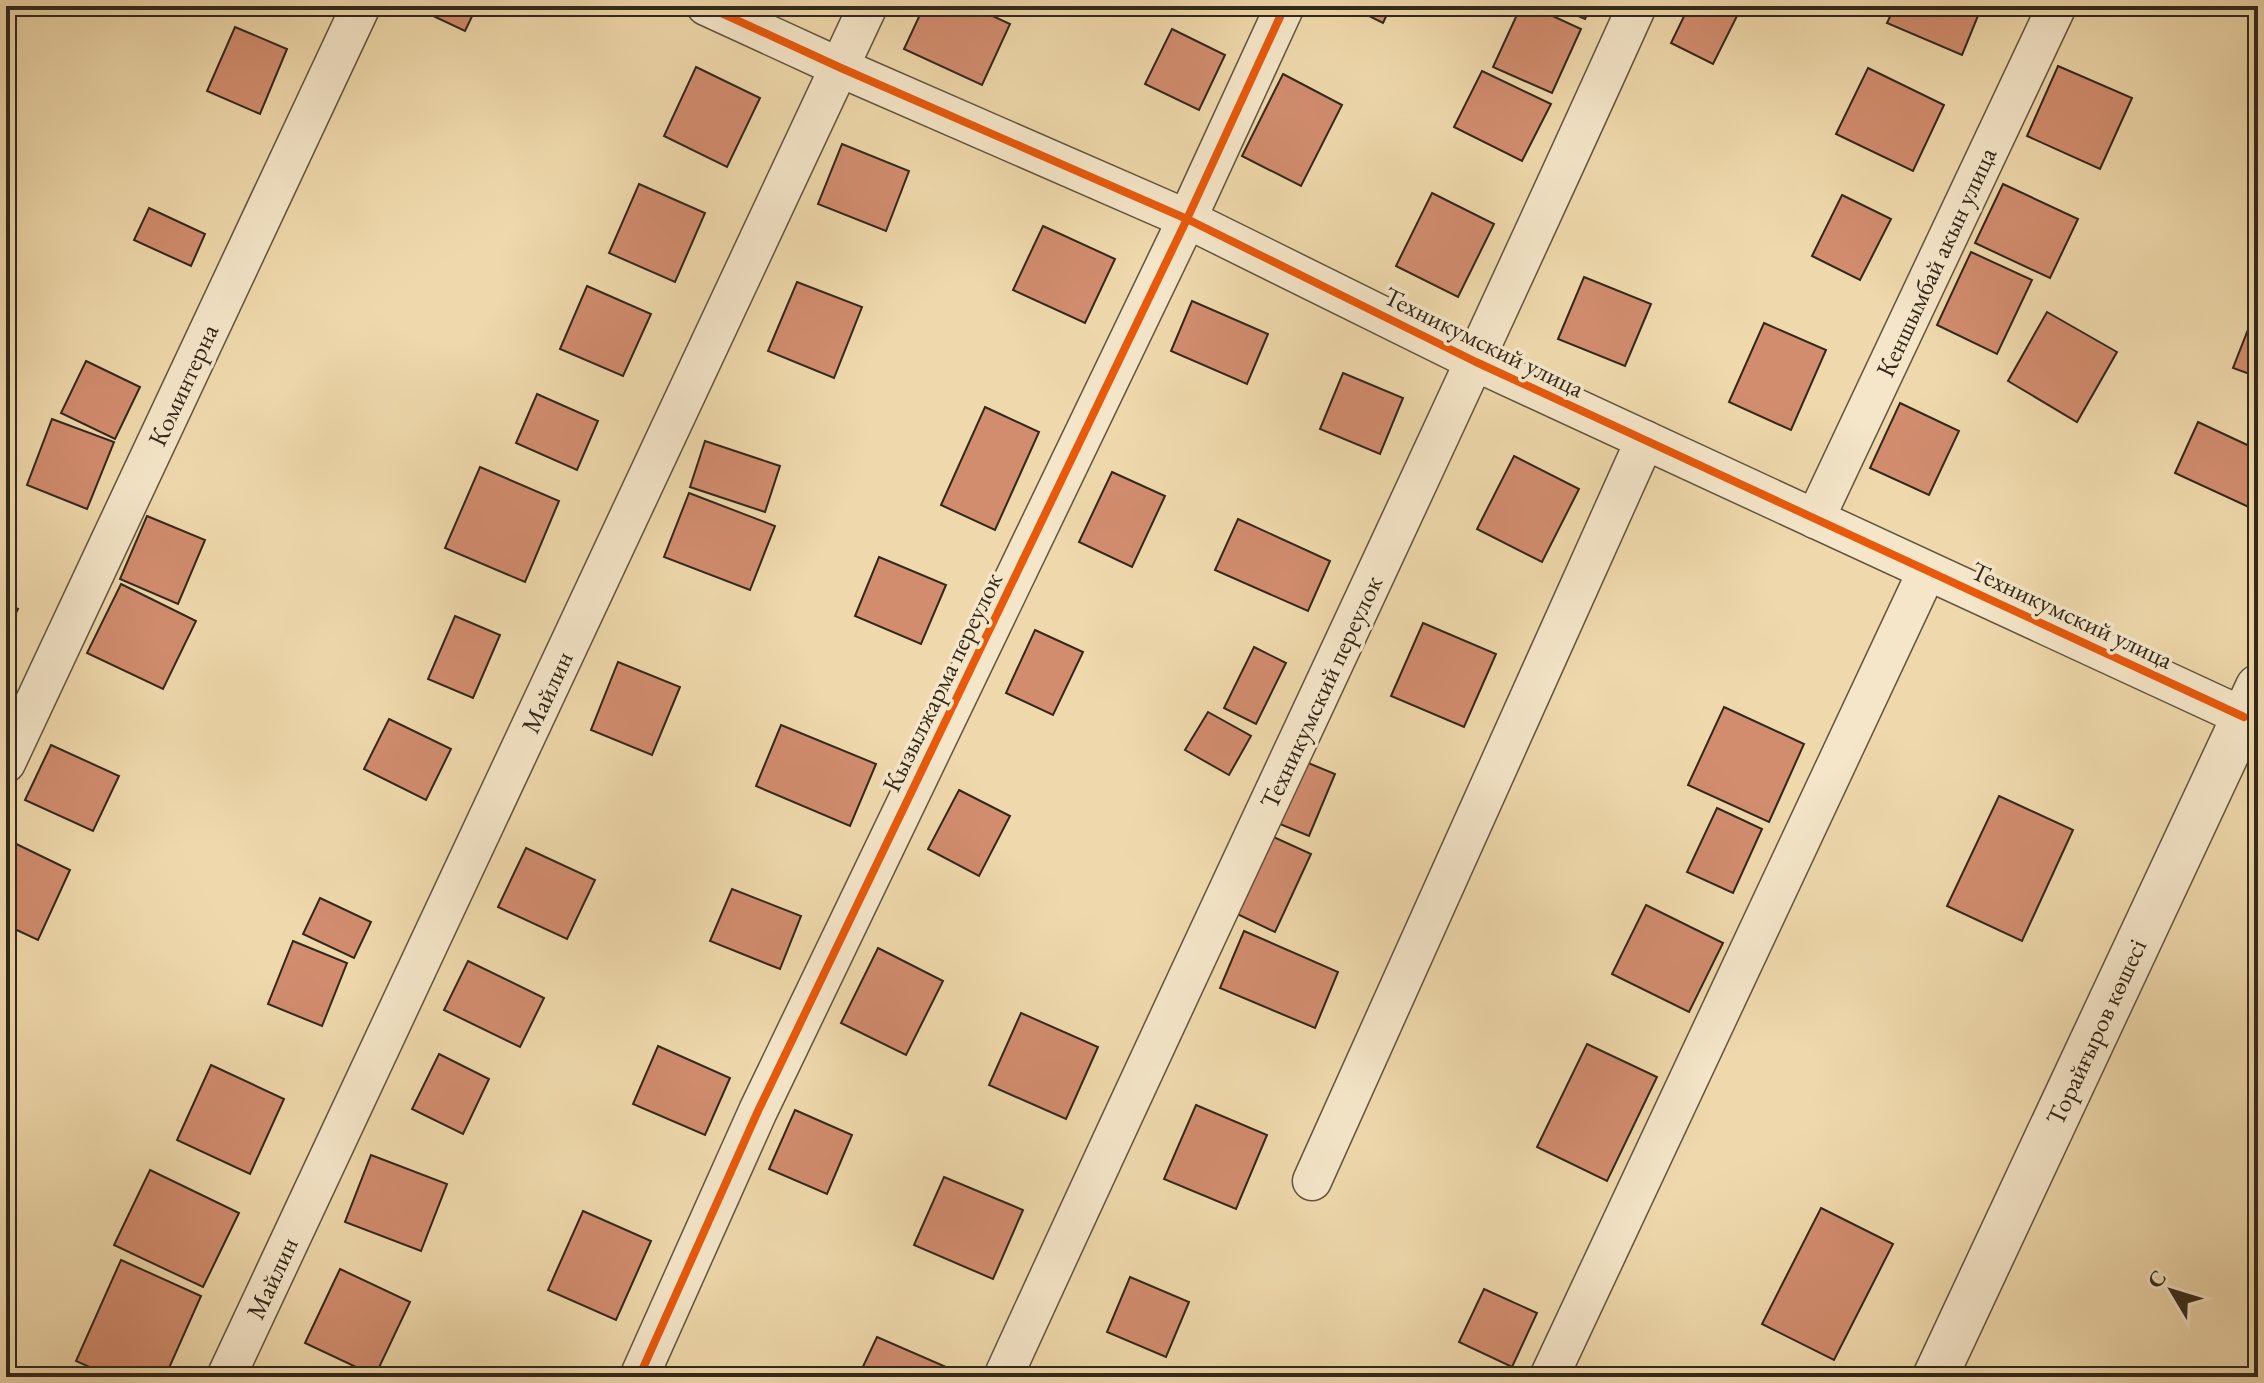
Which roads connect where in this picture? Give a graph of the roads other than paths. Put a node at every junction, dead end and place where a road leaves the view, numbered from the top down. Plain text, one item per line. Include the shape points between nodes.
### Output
1 (361, 6) edge
2 (706, 6) edge
3 (868, 6) edge
4 (1285, 6) edge
5 (1637, 6) edge
6 (2057, 6) edge
7 (841, 68) junction
8 (1187, 219) junction
9 (1476, 362) junction
10 (1645, 440) junction
11 (1815, 519) junction
12 (1927, 571) junction
13 (2251, 702) edge
14 (6, 763) edge
15 (1312, 1181) dead end
16 (226, 1377) edge
17 (639, 1377) edge
18 (1003, 1377) edge
19 (1549, 1377) edge
20 (1935, 1377) edge

1 - 14 street, Коминтерна
2 - 7 street, Техникумский улица
3 - 7 street, Майлин
4 - 8 street, Кызылжарма переулок
5 - 9 street, Техникумский переулок
6 - 11 street, Кеншымбай акын улица
7 - 8 street, Техникумский улица
7 - 16 street, Майлин
8 - 9 street, Техникумский улица
8 - 17 street, Кызылжарма переулок via 758,1111
9 - 10 street, Техникумский улица
9 - 18 street, Техникумский переулок
10 - 11 street, Техникумский улица
10 - 15 street
11 - 12 street, Техникумский улица
12 - 13 street, Техникумский улица
12 - 19 street
13 - 20 street, Торайғыров көшесі

